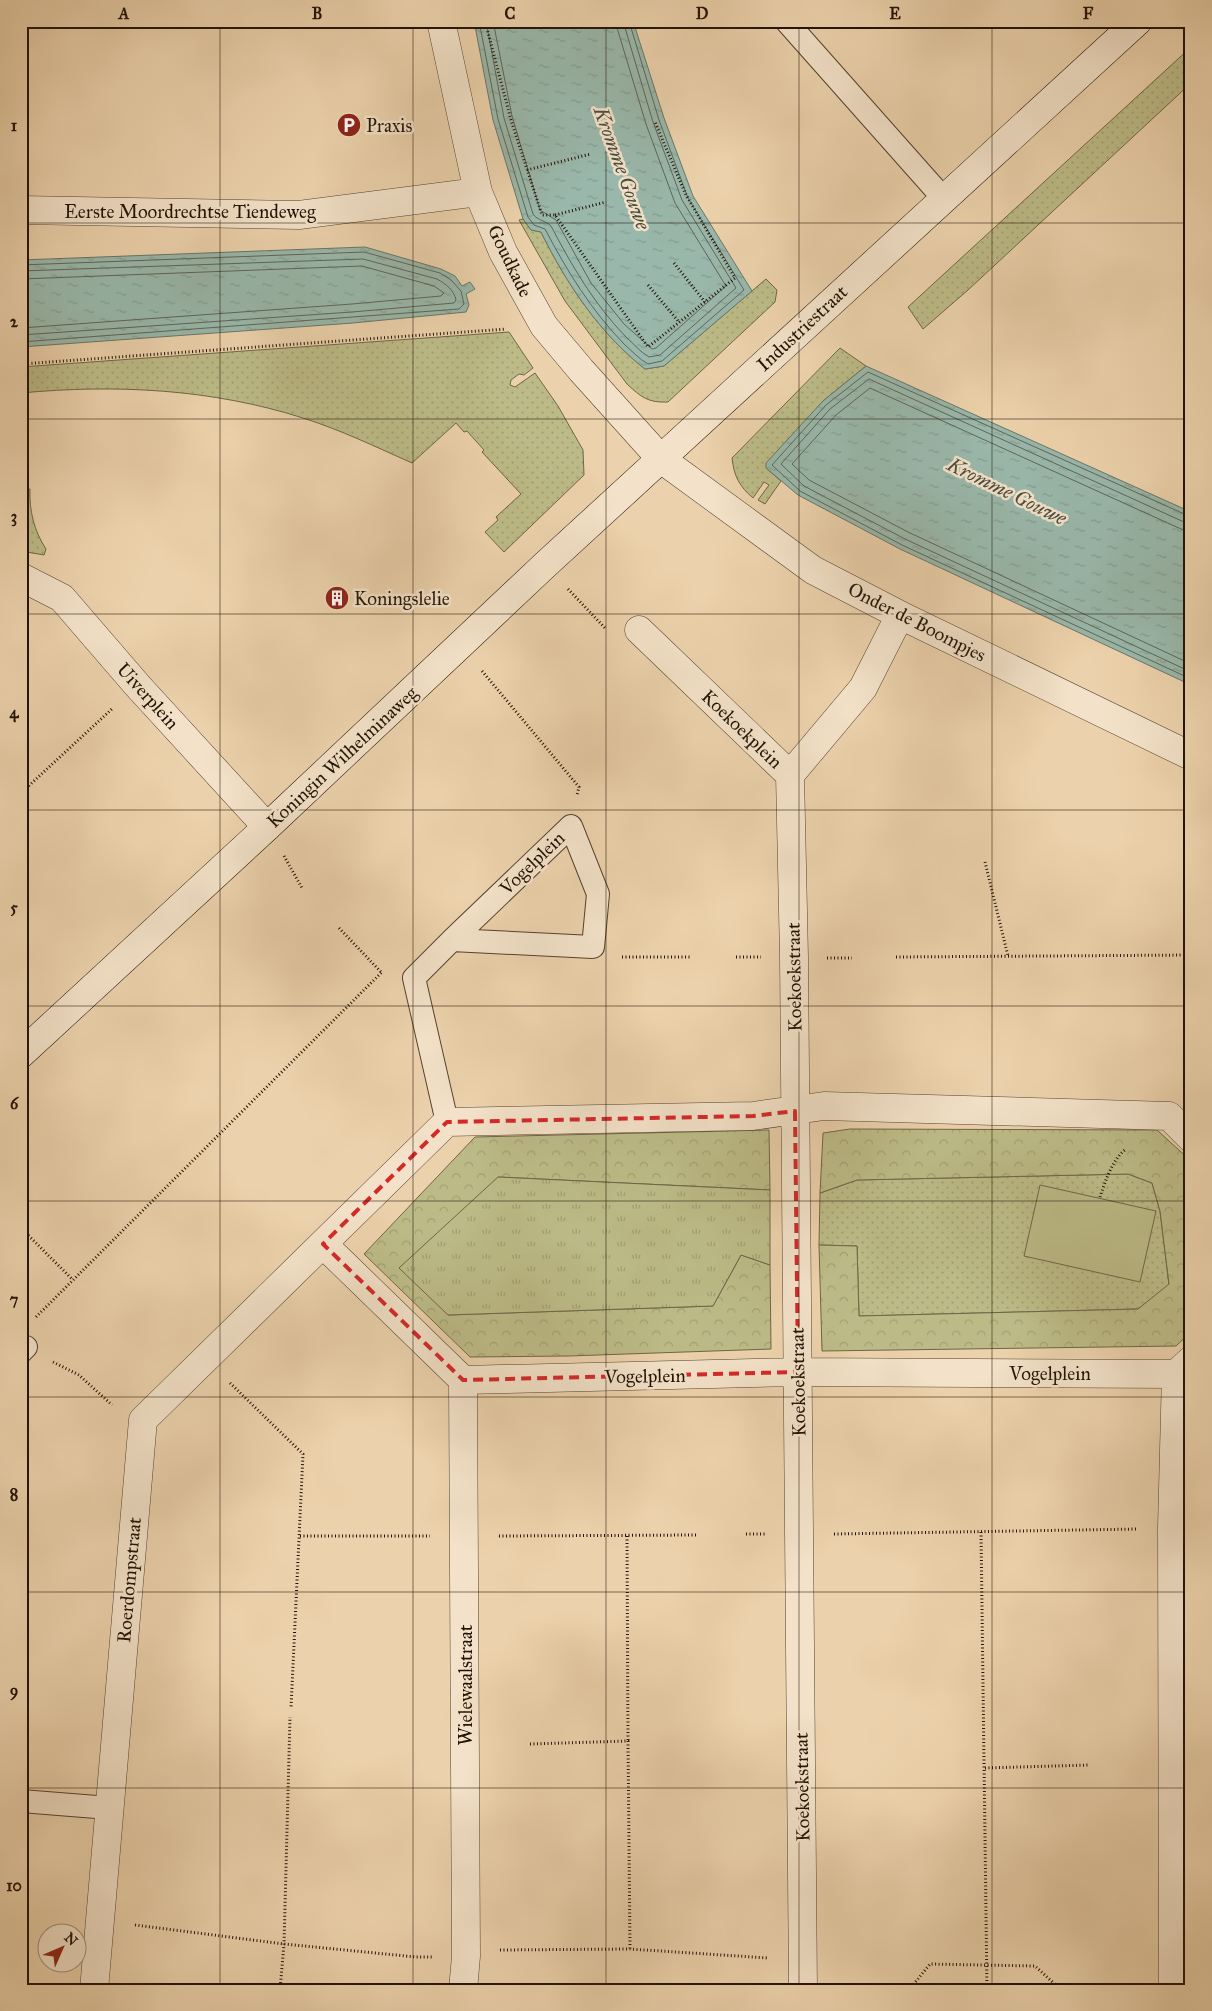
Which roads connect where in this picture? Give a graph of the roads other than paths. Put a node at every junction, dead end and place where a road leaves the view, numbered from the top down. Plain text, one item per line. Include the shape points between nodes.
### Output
1 (442, 21) edge
2 (786, 21) edge
3 (1138, 21) edge
4 (478, 192) junction
5 (943, 198) junction
6 (21, 210) edge
7 (661, 459) junction
8 (21, 577) edge
9 (900, 615) junction
10 (640, 630) road end
11 (1191, 756) edge
12 (790, 775) junction
13 (267, 827) junction
14 (452, 940) junction
15 (21, 1054) edge
16 (795, 1111) junction
17 (448, 1122) junction
18 (1191, 1138) edge
19 (323, 1244) junction
20 (1184, 1367) edge
21 (798, 1372) junction
22 (463, 1380) junction
23 (21, 1801) edge
24 (109, 1808) junction
25 (94, 1990) edge
26 (463, 1990) edge
27 (803, 1990) edge
28 (1173, 1990) edge

1 - 4 street, Goudkade
2 - 5 lane
3 - 5 street, Industriestraat
4 - 6 street, Eerste Moordrechtse Tiendeweg via 299,215
4 - 7 street, Goudkade via 503,252 544,326
5 - 7 street, Industriestraat
7 - 9 street, Onder de Boompjes via 813,570
7 - 13 street, Koningin Wilhelminaweg
8 - 13 street, Uiverplein via 62,598
9 - 11 street, Onder de Boompjes
9 - 12 street, Koekoekplein via 863,688
10 - 12 street, Koekoekplein
12 - 16 street, Koekoekstraat
13 - 15 street, Koningin Wilhelminaweg
14 - 14 lane, Vogelplein via 571,826 598,894 593,947
14 - 17 lane, Vogelplein via 414,978
16 - 17 street via 753,1116
16 - 18 street via 824,1106 1170,1116
16 - 21 street, Koekoekstraat
17 - 19 street
19 - 22 street
19 - 24 street, Roerdompstraat via 143,1420
20 - 21 street, Vogelplein
20 - 28 street via 1172,1528
21 - 22 street, Vogelplein
21 - 27 street, Koekoekstraat
22 - 26 street, Wielewaalstraat via 466,1937
23 - 24 lane
24 - 25 street, Roerdompstraat

